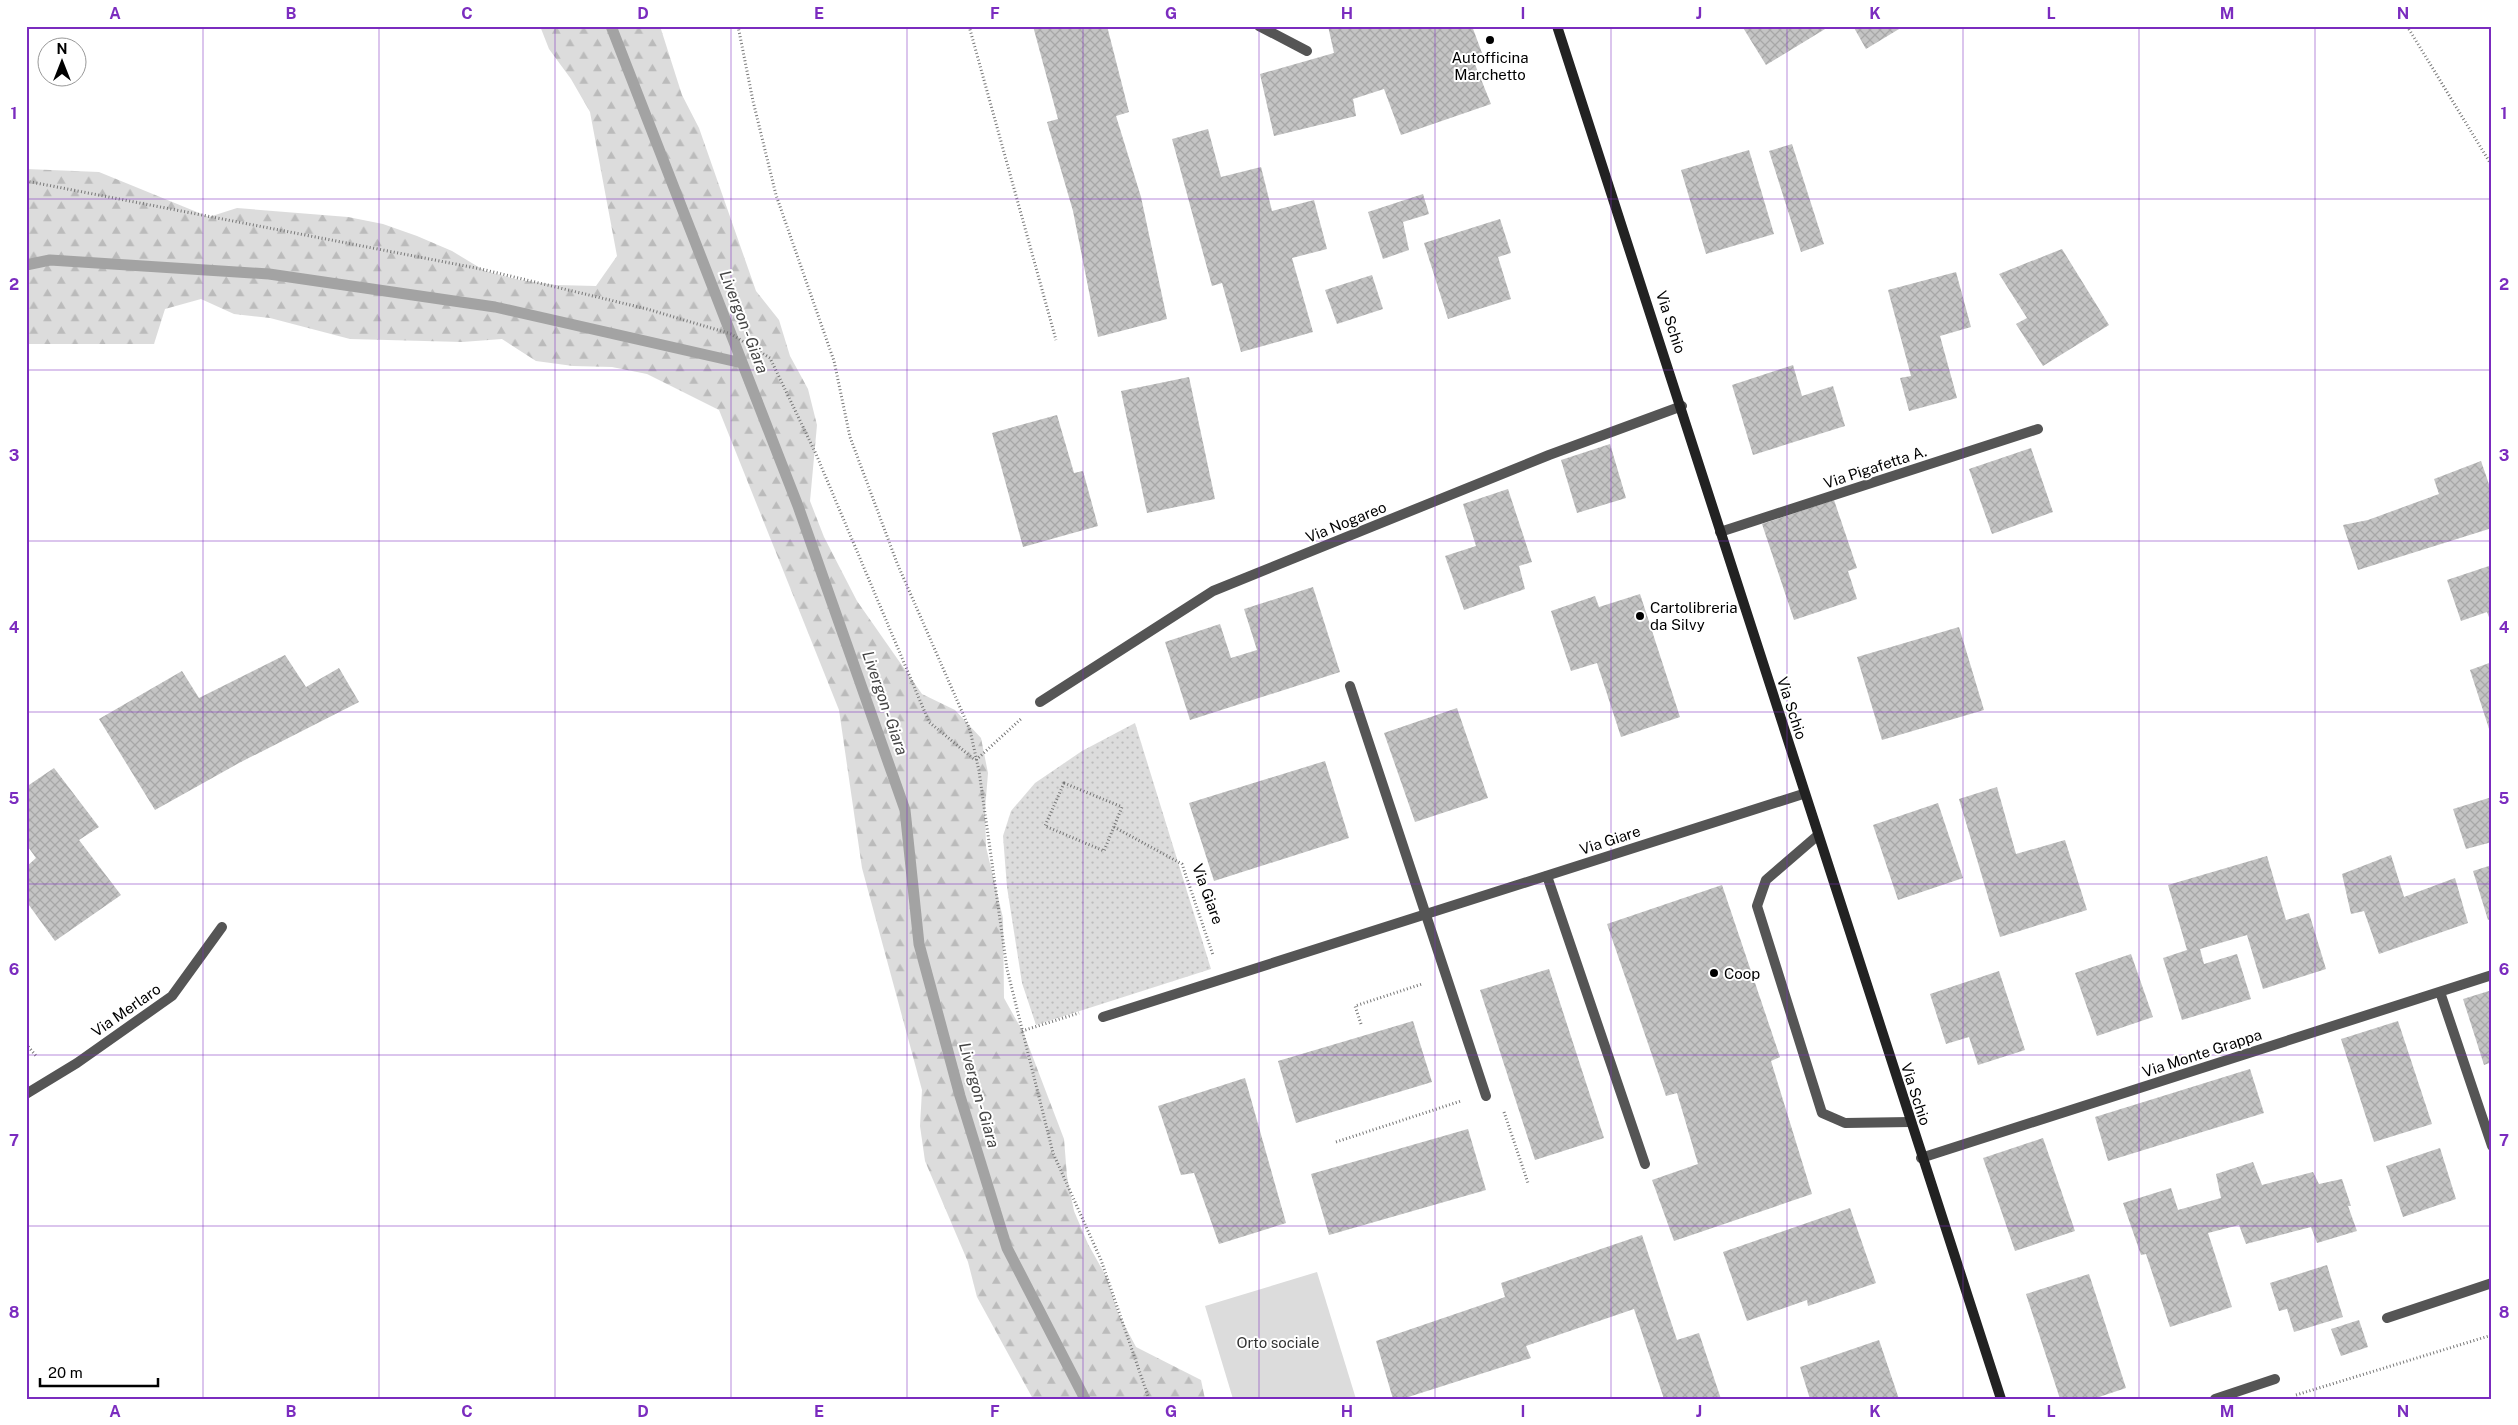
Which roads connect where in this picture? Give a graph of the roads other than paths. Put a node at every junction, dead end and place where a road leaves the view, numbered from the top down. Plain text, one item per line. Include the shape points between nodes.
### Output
1 (1259, 26) edge
2 (1557, 26) edge
3 (1307, 51) dead end
4 (1682, 406) junction
5 (2038, 429) dead end
6 (1720, 532) junction
7 (1350, 686) dead end
8 (1040, 702) road end
9 (1803, 794) junction
10 (1817, 836) junction
11 (1547, 876) junction
12 (1426, 914) junction
13 (222, 927) dead end
14 (2492, 975) edge
15 (2440, 992) junction
16 (1103, 1017) dead end
17 (26, 1094) edge
18 (1486, 1094) road end
19 (1910, 1122) junction
20 (2492, 1146) edge
21 (1921, 1158) junction
22 (1645, 1164) dead end
23 (2492, 1284) edge
24 (2387, 1318) dead end
25 (2275, 1379) road end
26 (2001, 1399) edge
27 (2215, 1399) edge

1 - 3 street
2 - 4 street, Via Schio
4 - 6 street, Via Schio
4 - 8 street, Via Nogareo via 1550,455 1213,591
5 - 6 street, Via Pigafetta A.
6 - 9 street, Via Schio
7 - 12 street
9 - 10 street, Via Schio
9 - 11 street, Via Giare
10 - 19 street, Via Schio
10 - 19 street via 1766,880 1757,906 1822,1113 1845,1123
11 - 12 street, Via Giare
11 - 22 street
12 - 16 street, Via Giare
12 - 18 street
13 - 17 street, Via Merlaro via 172,996 77,1063
14 - 15 street, Via Monte Grappa
15 - 20 street
15 - 21 street, Via Monte Grappa
19 - 21 street, Via Schio
21 - 26 street, Via Schio
23 - 24 street
25 - 27 street

